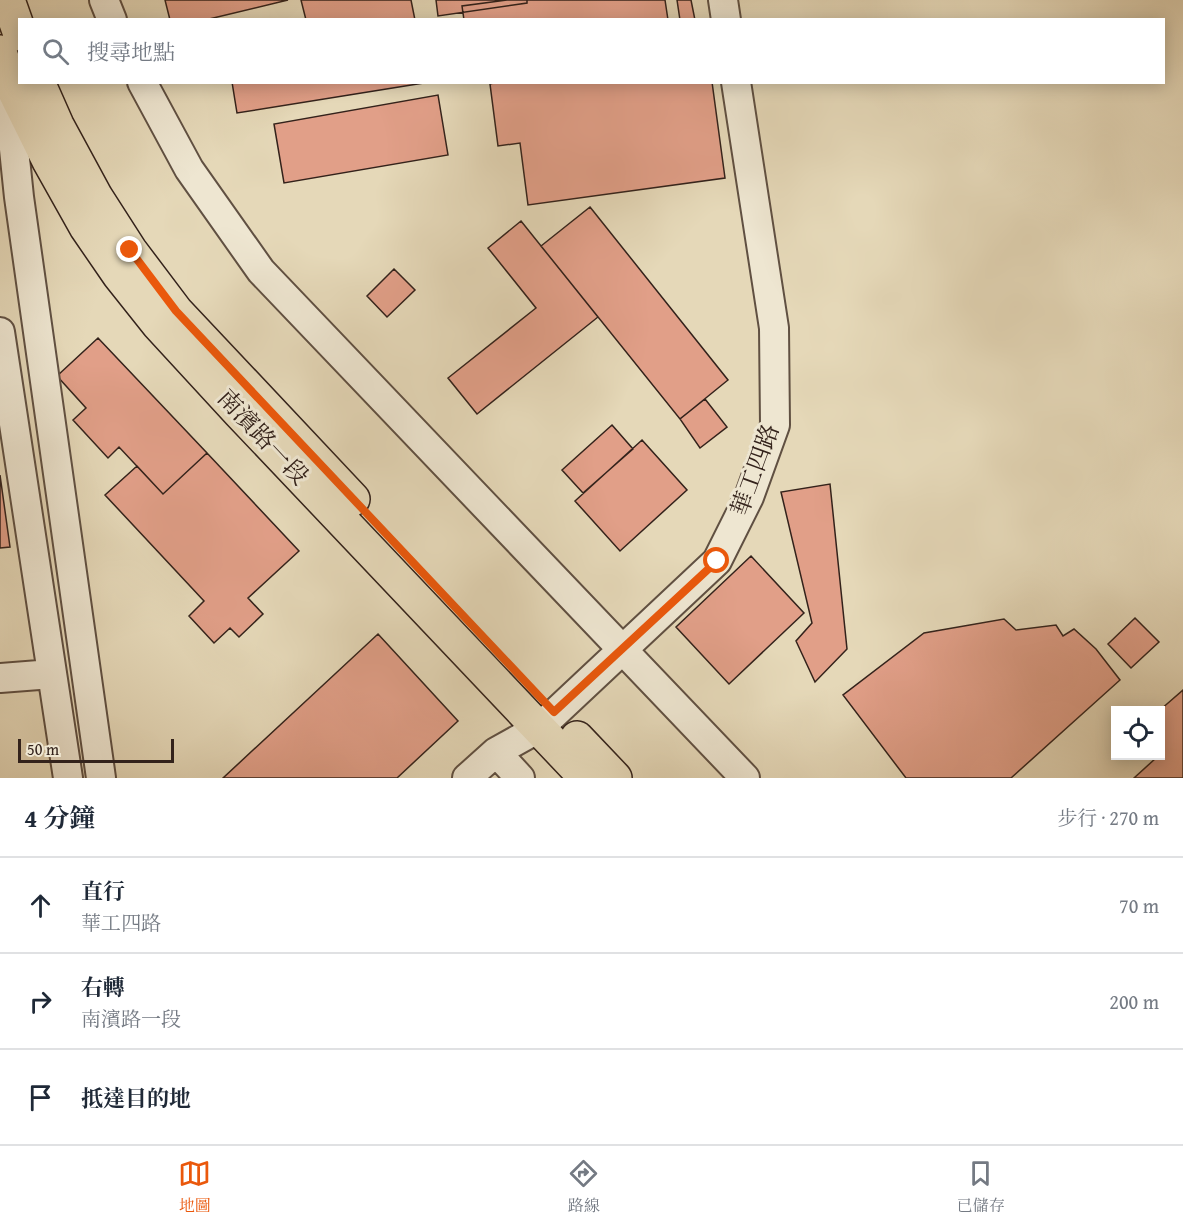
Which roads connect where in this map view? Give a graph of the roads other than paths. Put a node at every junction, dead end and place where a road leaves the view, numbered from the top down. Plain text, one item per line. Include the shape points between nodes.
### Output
1 (8, 0) edge
2 (104, 0) edge
3 (723, 0) edge
4 (111, 18) edge
5 (726, 18) edge
6 (18, 28) edge
7 (0, 52) edge
8 (18, 74) edge
9 (25, 84) edge
10 (25, 84) edge
11 (143, 84) edge
12 (736, 84) edge
13 (0, 332) edge
14 (623, 648) junction
15 (52, 674) junction
16 (0, 678) edge
17 (546, 720) junction
18 (496, 752) junction
19 (68, 778) edge
20 (101, 778) edge
21 (467, 778) edge
22 (520, 778) edge
23 (586, 778) edge
24 (615, 778) edge
25 (745, 778) edge

1 - 6 main road
2 - 4 street
3 - 5 street
7 - 8 main road, 南濱路一段
9 - 17 main road, 南濱路一段 via 49,161 86,227 158,324 239,412
10 - 20 street via 12,130 19,197
11 - 14 street via 189,169 261,271
12 - 14 street, 華工四路 via 774,328 775,424 749,497 717,561
13 - 15 street
14 - 17 street, 華工四路
14 - 25 street
15 - 16 street
15 - 19 street
17 - 18 street, 華工四路
17 - 23 main road, 南濱路一段
17 - 24 main road, 南濱路一段
18 - 21 street, 華工四路
18 - 22 street

